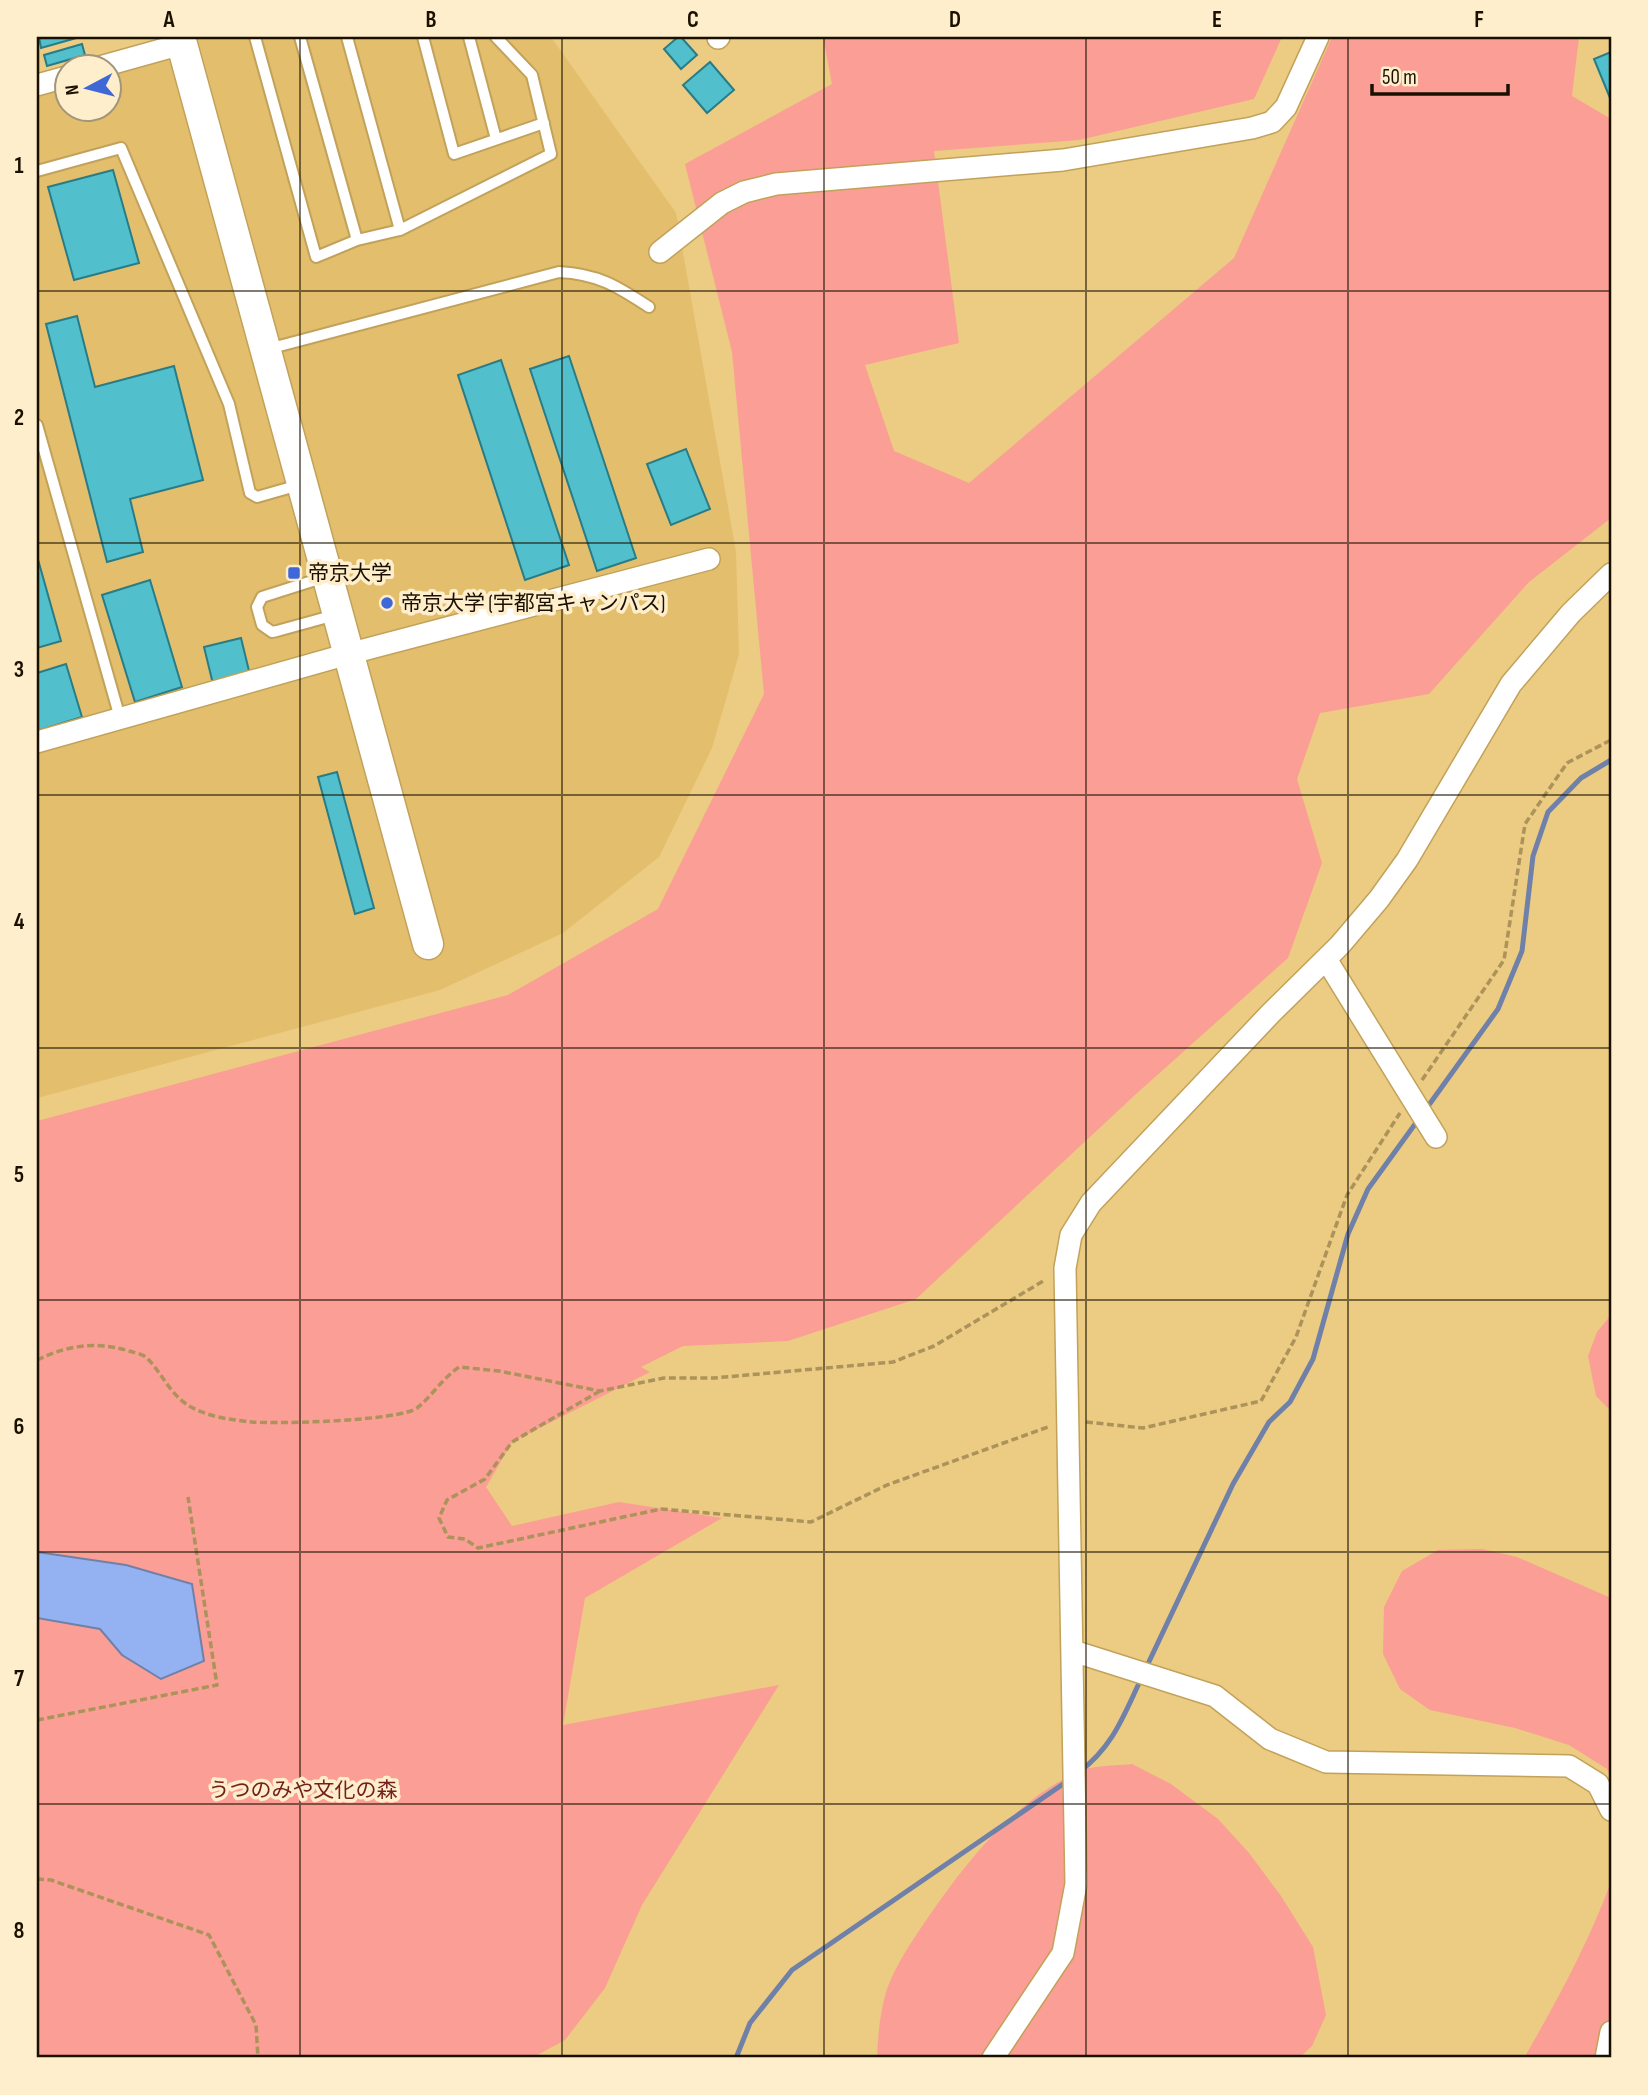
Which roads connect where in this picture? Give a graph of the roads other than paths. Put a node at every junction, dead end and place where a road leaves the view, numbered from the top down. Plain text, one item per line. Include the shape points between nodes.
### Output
1 (255, 37) edge
2 (300, 37) edge
3 (347, 37) edge
4 (423, 37) edge
5 (469, 37) edge
6 (496, 37) edge
7 (1318, 37) edge
8 (181, 40) edge
9 (122, 60) edge
10 (544, 123) junction
11 (496, 139) junction
12 (37, 171) edge
13 (400, 230) junction
14 (357, 240) junction
15 (660, 252) dead end
16 (649, 307) dead end
17 (265, 349) junction
18 (37, 425) edge
19 (302, 484) junction
20 (709, 559) dead end
21 (1611, 573) edge
22 (327, 577) junction
23 (337, 614) junction
24 (348, 654) junction
25 (120, 718) junction
26 (37, 742) edge
27 (428, 944) dead end
28 (1326, 959) junction
29 (1436, 1137) dead end
30 (1073, 1651) junction
31 (1611, 1810) edge
32 (1611, 2032) edge
33 (993, 2058) edge
34 (1606, 2058) edge

1 - 14 lane via 316,257
2 - 14 lane
3 - 13 lane
4 - 11 lane via 454,153
5 - 11 lane
6 - 10 lane via 532,75
7 - 15 street via 1286,107 1272,122 1063,160 776,184 722,203
8 - 9 street
8 - 17 street
10 - 11 lane
10 - 13 lane via 551,154
12 - 19 lane via 121,148 229,404 250,493 257,497
13 - 14 lane
16 - 17 lane via 616,285 583,273 559,272
17 - 19 street
18 - 25 lane
19 - 22 street
20 - 24 street
21 - 28 street via 1511,684 1407,860
22 - 23 street
22 - 23 lane via 262,597 257,607 262,625 272,632
23 - 24 street
24 - 25 street
24 - 27 street
25 - 26 street
28 - 29 street
28 - 30 street via 1091,1203 1071,1235 1065,1268
30 - 31 street via 1215,1696 1270,1740 1326,1762 1569,1766 1598,1784
30 - 33 street via 1076,1884 1063,1954
32 - 34 street

